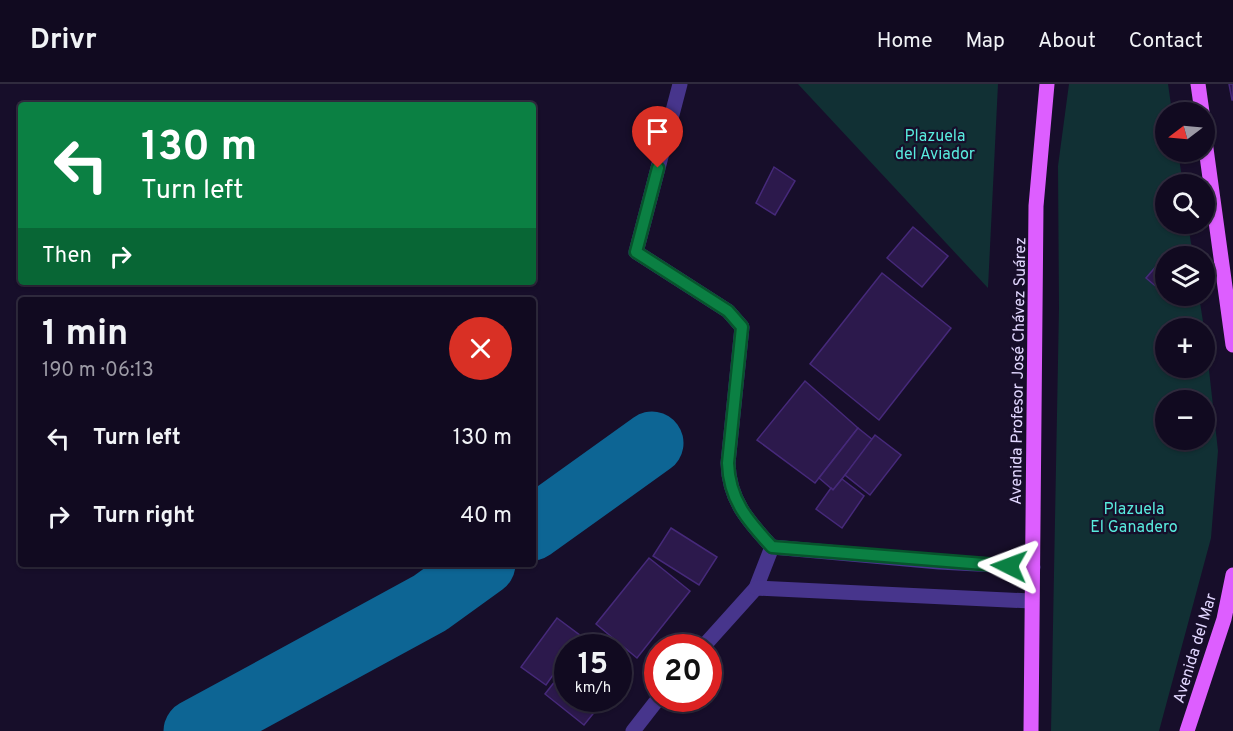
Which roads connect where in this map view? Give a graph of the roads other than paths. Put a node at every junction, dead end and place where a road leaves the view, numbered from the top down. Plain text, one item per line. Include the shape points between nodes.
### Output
1 (680, 84) edge
2 (1047, 84) edge
3 (1198, 84) edge
4 (1201, 102) edge
5 (1208, 162) edge
6 (1233, 345) edge
7 (772, 547) junction
8 (1033, 567) junction
9 (1233, 575) edge
10 (756, 588) junction
11 (1031, 601) junction
12 (715, 634) edge
13 (648, 712) edge
14 (633, 731) edge
15 (1031, 731) edge
16 (1187, 731) edge

1 - 7 lane via 636,252 728,311 742,327 729,480 744,516
2 - 8 main road, Avenida Profesor José Chávez Suárez via 1036,206
3 - 4 main road
5 - 6 main road
7 - 8 lane
7 - 10 lane
8 - 11 main road, Avenida Profesor José Chávez Suárez
9 - 16 main road, Avenida del Mar via 1224,619
10 - 11 lane
10 - 12 lane
11 - 15 main road, Avenida Profesor José Chávez Suárez
13 - 14 lane

